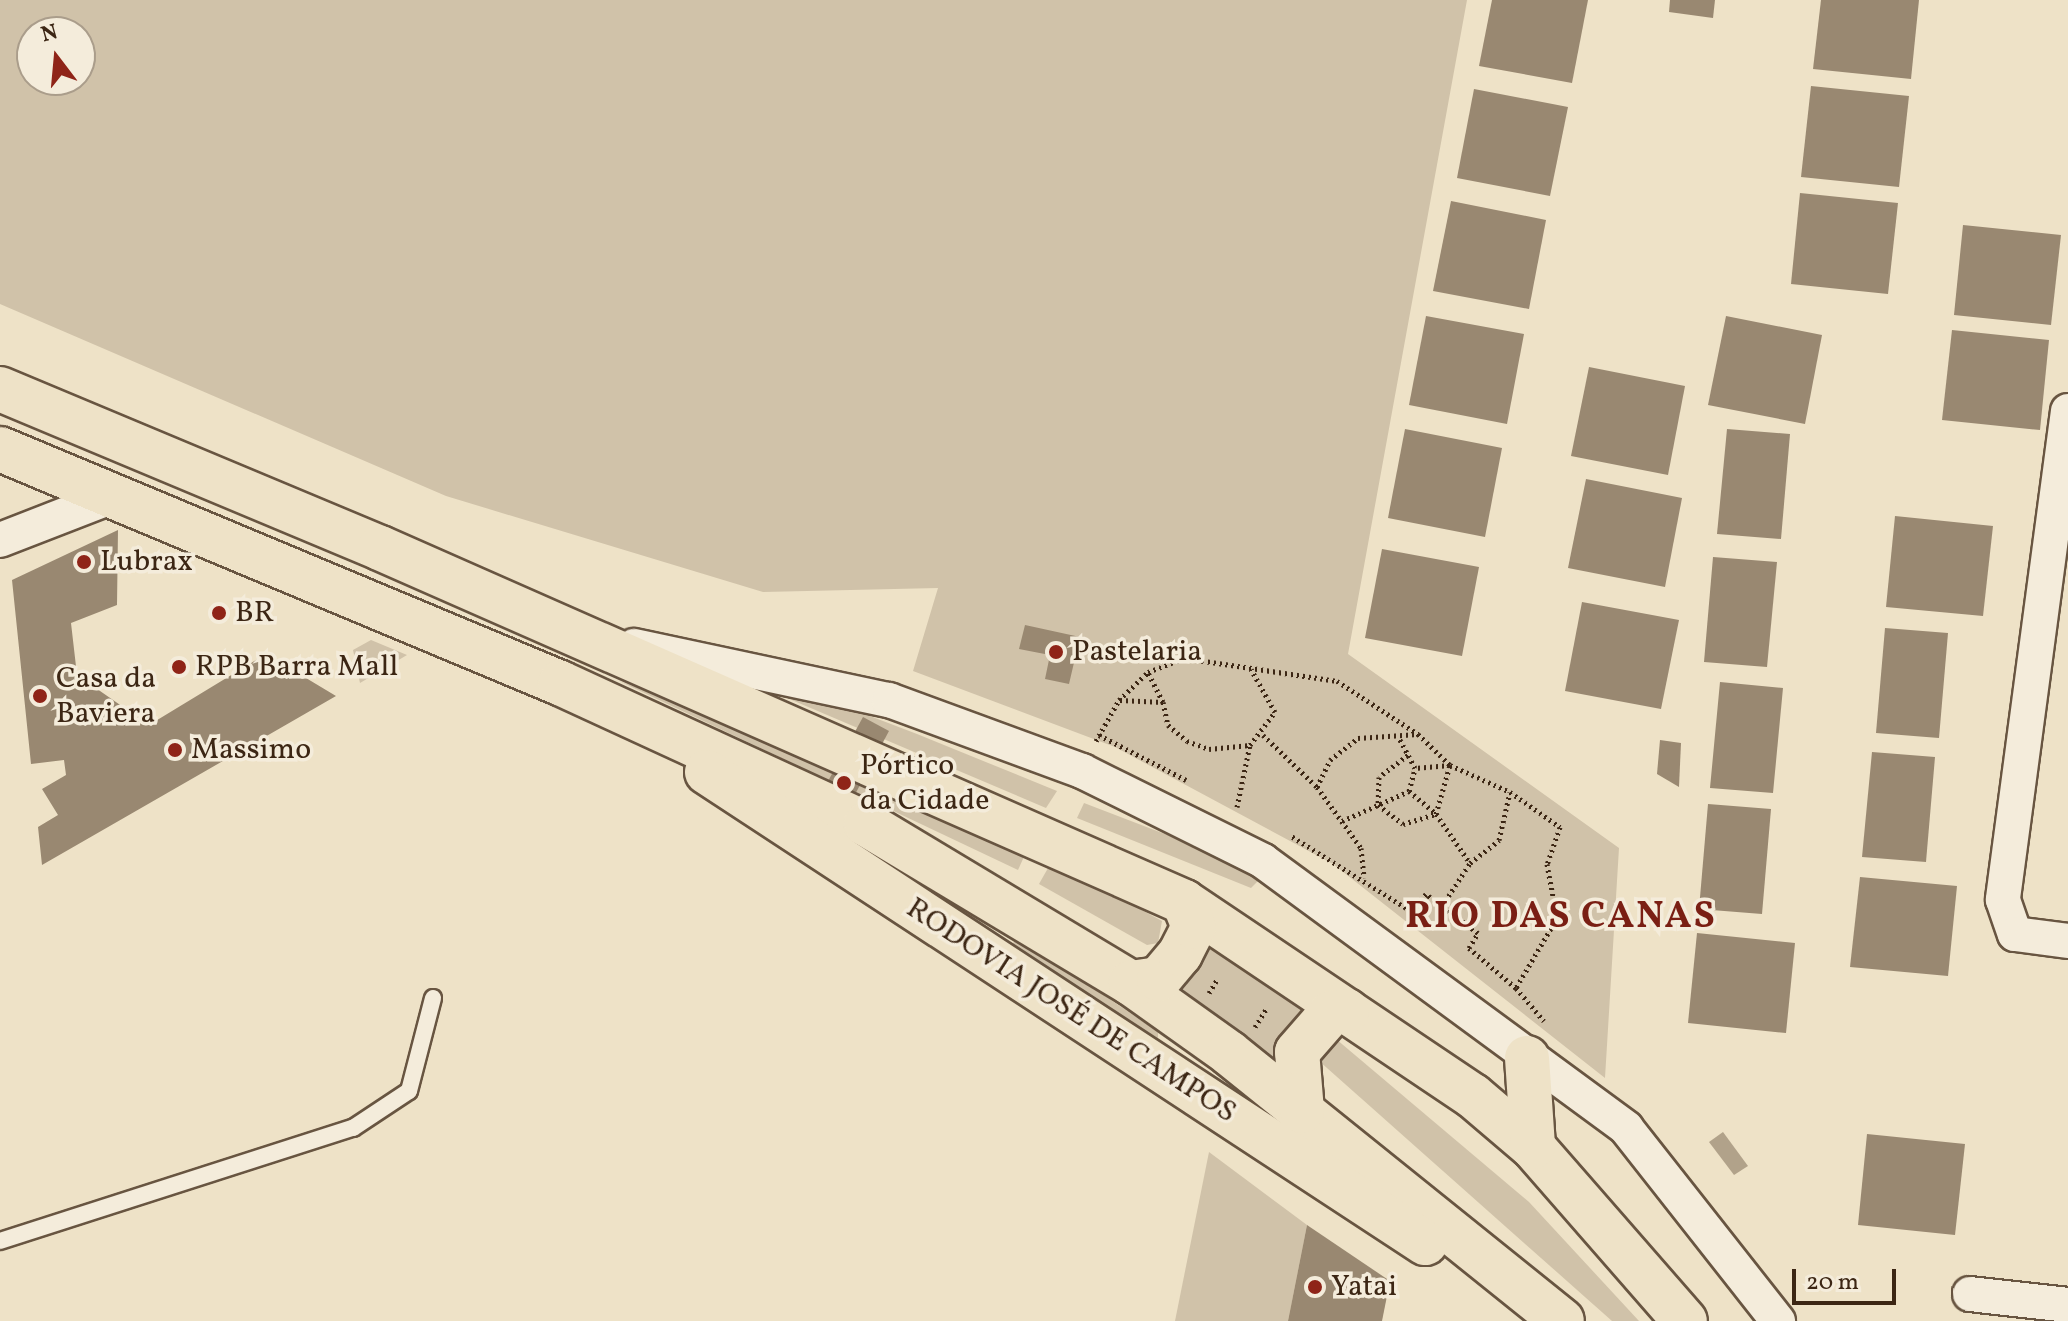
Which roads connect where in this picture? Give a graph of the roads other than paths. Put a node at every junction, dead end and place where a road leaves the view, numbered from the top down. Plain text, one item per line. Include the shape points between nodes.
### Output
1 (0, 389) edge
2 (2068, 411) edge
3 (0, 449) edge
4 (111, 497) junction
5 (0, 540) edge
6 (575, 633) junction
7 (598, 700) junction
8 (1184, 902) junction
9 (2068, 941) edge
10 (1131, 983) junction
11 (433, 998) dead end
12 (1347, 1011) junction
13 (1527, 1058) junction
14 (1302, 1111) junction
15 (1533, 1147) junction
16 (0, 1241) edge
17 (1970, 1294) dead end
18 (2068, 1305) edge
19 (1544, 1321) edge
20 (1562, 1321) edge
21 (1685, 1321) edge
22 (1778, 1321) edge

1 - 6 main road
2 - 9 street via 2003,900 2008,927
3 - 4 main road
4 - 5 street
4 - 7 main road
6 - 8 main road
6 - 13 street via 889,700 1082,771 1263,861
7 - 10 main road, RODOVIA JOSÉ DE CAMPOS via 866,824
7 - 19 main road, RODOVIA JOSÉ DE CAMPOS
8 - 10 main road via 1194,927 1180,954 1159,979
8 - 12 main road
10 - 14 main road, RODOVIA JOSÉ DE CAMPOS
11 - 16 lane via 409,1091 353,1128
12 - 14 main road via 1331,1013 1297,1052
12 - 15 main road
13 - 15 main road
13 - 22 street via 1626,1128
14 - 20 main road, RODOVIA JOSÉ DE CAMPOS
15 - 21 main road
17 - 18 street

